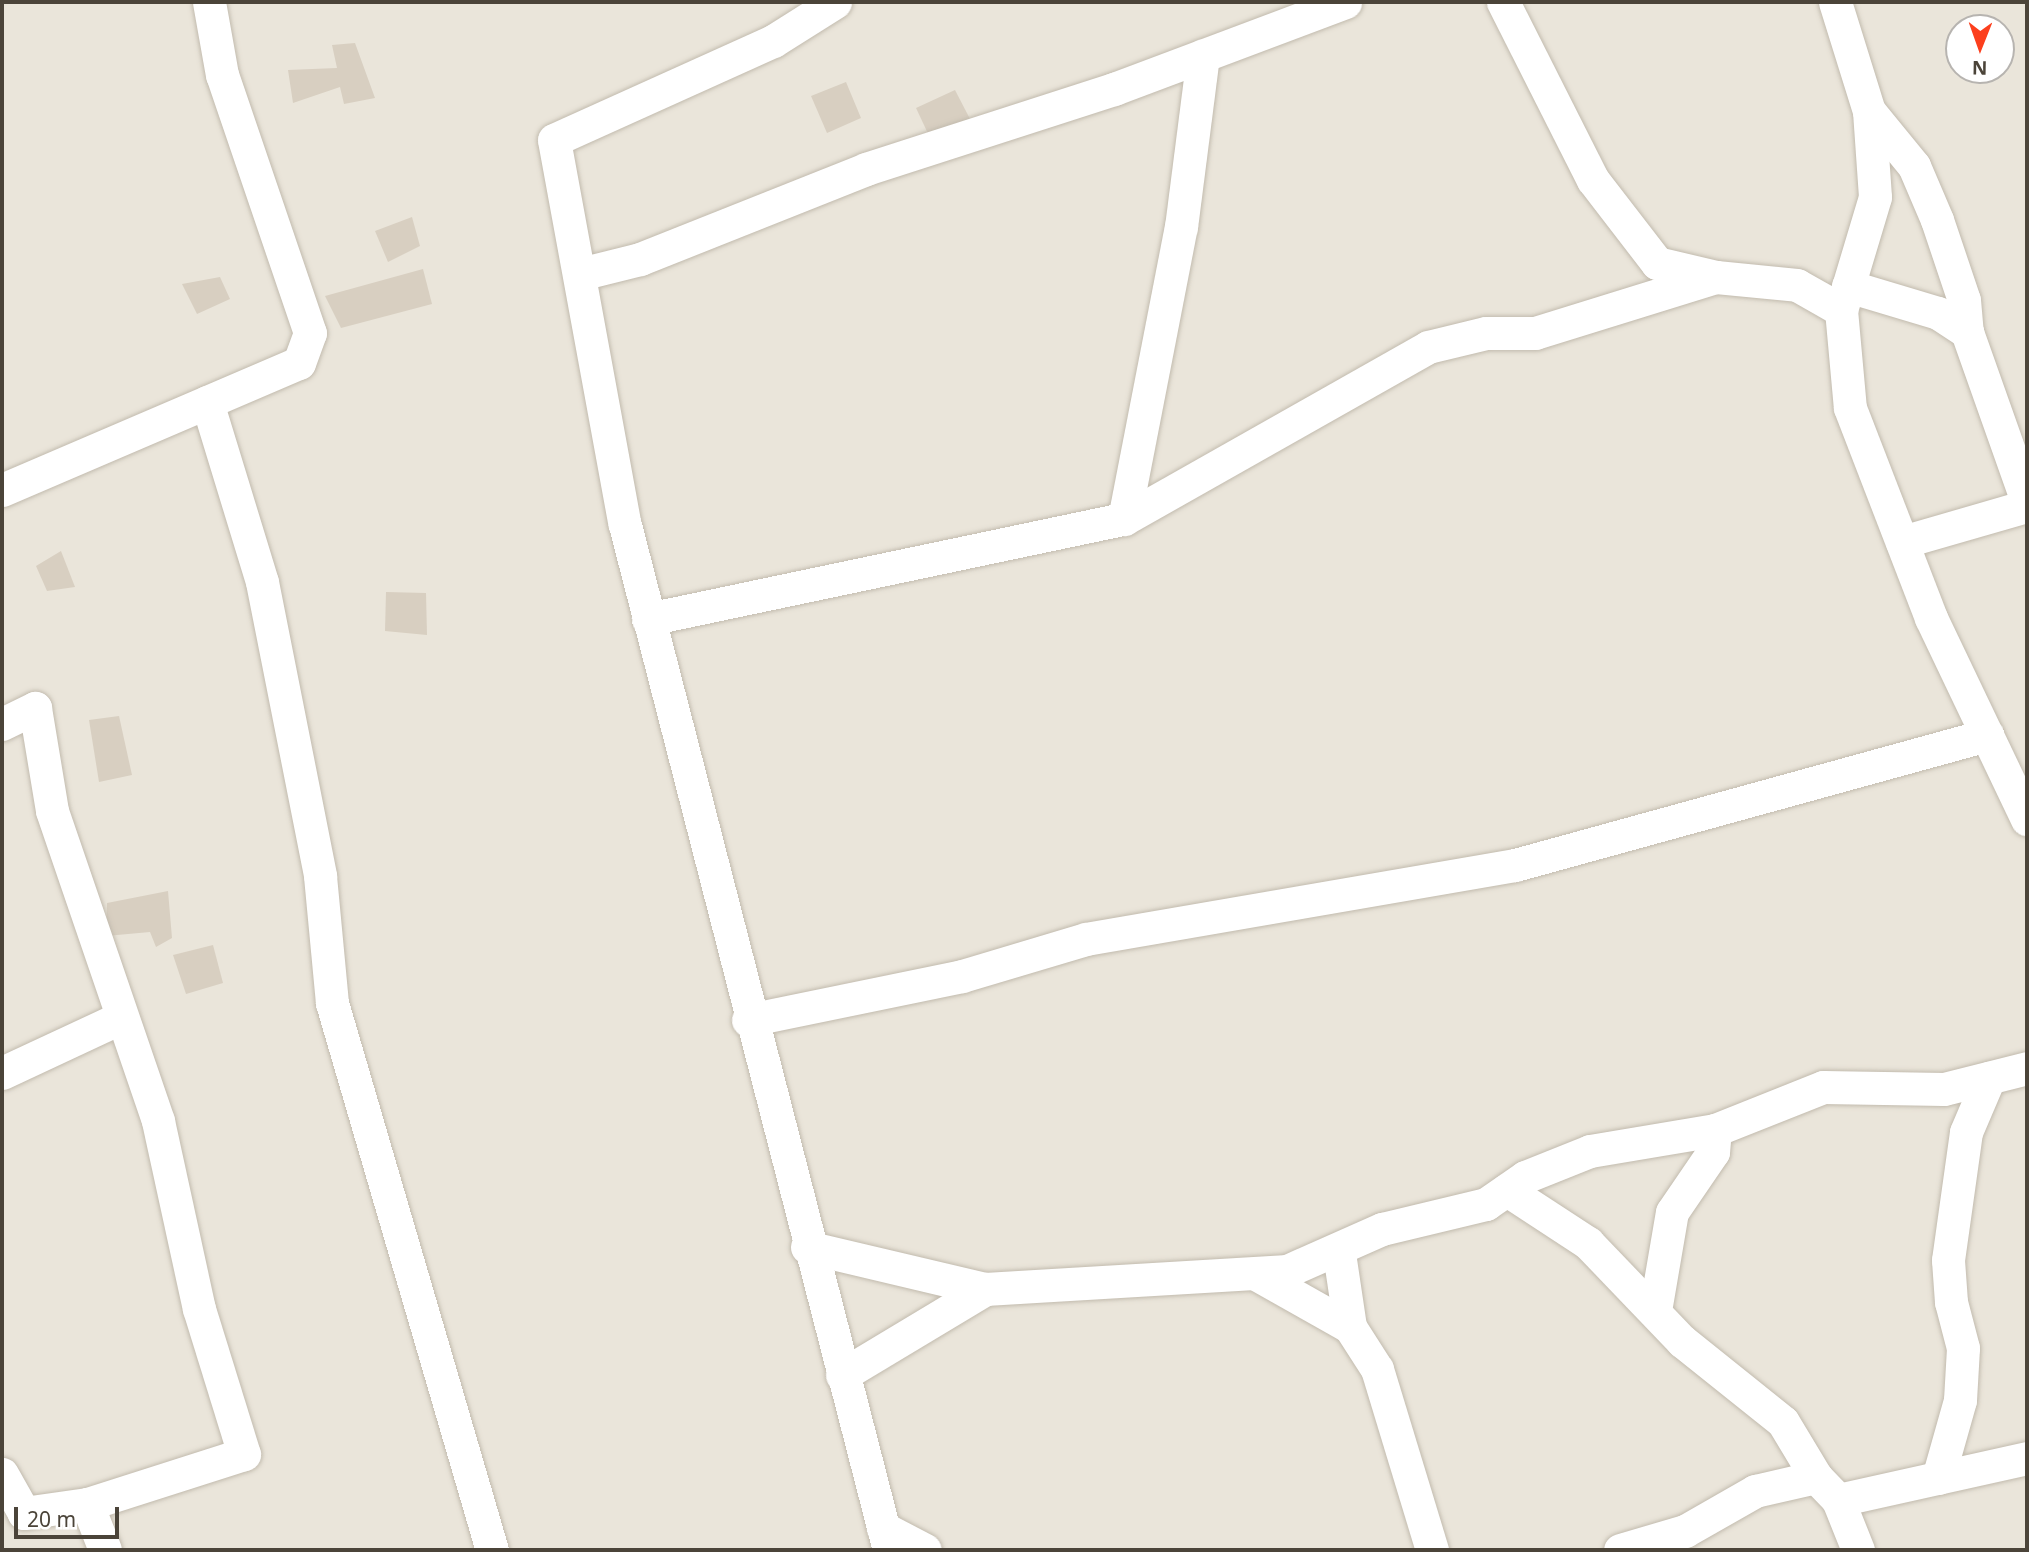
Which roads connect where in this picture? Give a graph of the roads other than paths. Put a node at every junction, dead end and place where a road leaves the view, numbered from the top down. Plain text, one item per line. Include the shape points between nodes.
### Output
1 (209, 2) edge
2 (835, 2) edge
3 (1345, 2) edge
4 (1503, 2) edge
5 (1835, 2) edge
6 (1203, 55) junction
7 (1869, 111) junction
8 (580, 274) junction
9 (1716, 278) junction
10 (1845, 298) junction
11 (1967, 332) junction
12 (207, 402) junction
13 (2, 490) edge
14 (2027, 503) edge
15 (1124, 519) junction
16 (1902, 542) junction
17 (648, 619) junction
18 (2, 724) edge
19 (1987, 735) junction
20 (2027, 819) edge
21 (118, 1019) junction
22 (748, 1020) junction
23 (2027, 1068) edge
24 (2, 1073) edge
25 (1989, 1078) junction
26 (1715, 1130) junction
27 (1507, 1190) junction
28 (807, 1247) junction
29 (1339, 1253) junction
30 (1255, 1274) junction
31 (985, 1289) junction
32 (1655, 1311) junction
33 (1350, 1327) junction
34 (842, 1375) junction
35 (2027, 1458) edge
36 (2, 1474) edge
37 (1938, 1478) junction
38 (1827, 1489) junction
39 (87, 1504) junction
40 (13, 1516) edge
41 (886, 1539) edge
42 (105, 1550) edge
43 (492, 1550) edge
44 (925, 1550) edge
45 (1433, 1550) edge
46 (1620, 1550) edge
47 (1858, 1550) edge

1 - 12 street via 222,75 310,333 299,363
2 - 8 street via 773,41 554,139
3 - 6 street
4 - 9 street via 1593,180 1657,263
5 - 7 street
6 - 8 street via 866,169 640,259
6 - 15 street via 1181,227
7 - 10 street via 1875,197
7 - 11 street via 1914,166 1964,300
8 - 17 street via 625,526
9 - 10 street via 1797,285
9 - 15 street via 1535,333 1486,333 1428,347
10 - 11 street via 1938,313
10 - 16 street via 1850,408
11 - 14 street
12 - 13 street
12 - 43 street via 262,582 320,876 332,1003
14 - 16 street
15 - 17 street
16 - 19 street
17 - 22 street
18 - 21 street via 35,708 52,811
19 - 20 street
19 - 22 street via 1515,865 1087,939 962,976
21 - 24 street
21 - 39 street via 158,1121 200,1310 244,1454
22 - 28 street
23 - 25 street
25 - 26 street via 1944,1089 1823,1087
25 - 37 street via 1966,1132 1948,1260 1951,1302 1963,1348 1960,1400
26 - 27 street via 1590,1151
26 - 32 street via 1713,1152 1672,1212
27 - 29 street via 1486,1204 1382,1229
27 - 32 street via 1588,1243
28 - 31 street
28 - 34 street
29 - 30 street via 1287,1271
29 - 33 street
30 - 31 street
30 - 33 street
31 - 34 street
32 - 38 street via 1783,1422
33 - 45 street via 1377,1369
34 - 41 street
35 - 37 street
36 - 40 street
37 - 38 street
38 - 46 street via 1755,1491 1685,1531
38 - 47 street
39 - 40 street
39 - 42 street
41 - 44 street

